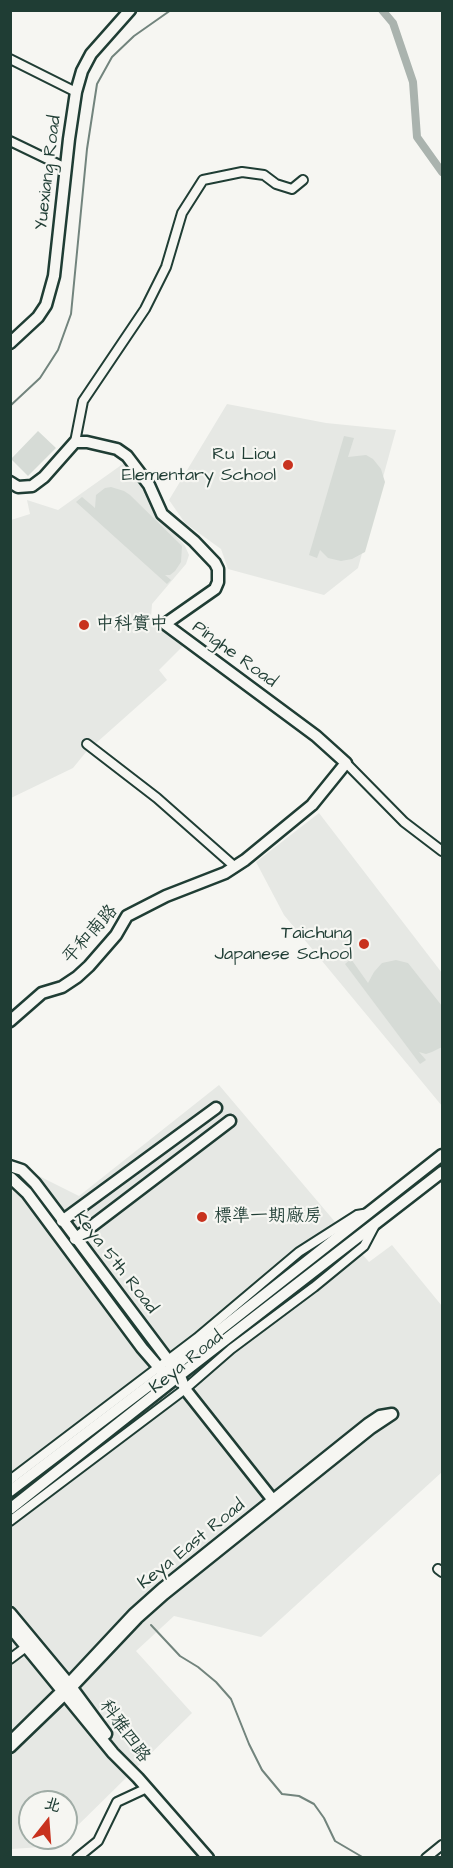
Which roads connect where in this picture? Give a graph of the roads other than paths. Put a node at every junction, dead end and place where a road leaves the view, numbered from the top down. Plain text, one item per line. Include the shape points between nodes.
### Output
1 (130, 10) edge
2 (10, 59) edge
3 (76, 92) junction
4 (10, 141) edge
5 (66, 168) junction
6 (303, 180) dead end
7 (10, 343) edge
8 (75, 442) junction
9 (10, 482) edge
10 (87, 744) dead end
11 (346, 764) junction
12 (442, 851) edge
13 (234, 866) junction
14 (10, 1021) edge
15 (216, 1108) dead end
16 (230, 1120) dead end
17 (442, 1155) edge
18 (442, 1172) edge
19 (11, 1174) edge
20 (62, 1221) junction
21 (375, 1224) junction
22 (75, 1239) junction
23 (169, 1371) junction
24 (185, 1389) junction
25 (10, 1480) edge
26 (10, 1491) edge
27 (275, 1502) junction
28 (10, 1509) edge
29 (10, 1521) edge
30 (10, 1613) edge
31 (10, 1627) edge
32 (26, 1647) junction
33 (10, 1659) edge
34 (67, 1689) junction
35 (10, 1742) edge
36 (10, 1747) edge
37 (147, 1788) junction
38 (442, 1845) edge
39 (77, 1857) edge
40 (208, 1857) edge
41 (426, 1857) edge

1 - 3 street, Yuexiang Road via 91,54
2 - 3 street
3 - 5 street, Yuexiang Road
4 - 5 street
5 - 7 street, Yuexiang Road via 54,276 46,305
6 - 8 street via 292,189 264,175 242,172 203,180 182,213 166,267 145,309 83,402
8 - 9 street via 32,486 18,488
8 - 11 street, Pinghe Road via 117,449 127,456 149,485 162,514 215,562 215,588 165,624 308,730
10 - 13 street via 157,798
11 - 12 street via 404,822
11 - 13 street, 平和南路 via 312,805
13 - 14 street, 平和南路 via 127,916 116,935 77,977 42,993
15 - 20 street
16 - 22 street
17 - 23 street, Keya Road
18 - 21 street, Keya Road
19 - 20 street, Keya 5th Road via 21,1170
19 - 23 street, Keya 5th Road via 142,1348
20 - 22 street, Keya 5th Road
21 - 23 street, Keya Road
21 - 24 street, Keya Road via 364,1246 231,1348
22 - 23 street, Keya 5th Road via 134,1314
23 - 24 street, Keya 5th Road
23 - 25 street, Keya Road
23 - 26 street, Keya Road
23 - 28 street, Keya Road
24 - 27 street, Keya 5th Road
24 - 29 street, Keya Road
27 - 27 street, Keya East Road via 368,1424 392,1414 371,1428
27 - 34 street via 137,1618
30 - 34 street, 科雅四路
31 - 32 street, 科雅四路
32 - 33 street
32 - 34 street, 科雅四路
34 - 35 street
34 - 36 street
34 - 37 street, 科雅四路
37 - 39 street via 117,1802 98,1841
37 - 40 street, 科雅四路
38 - 41 street

